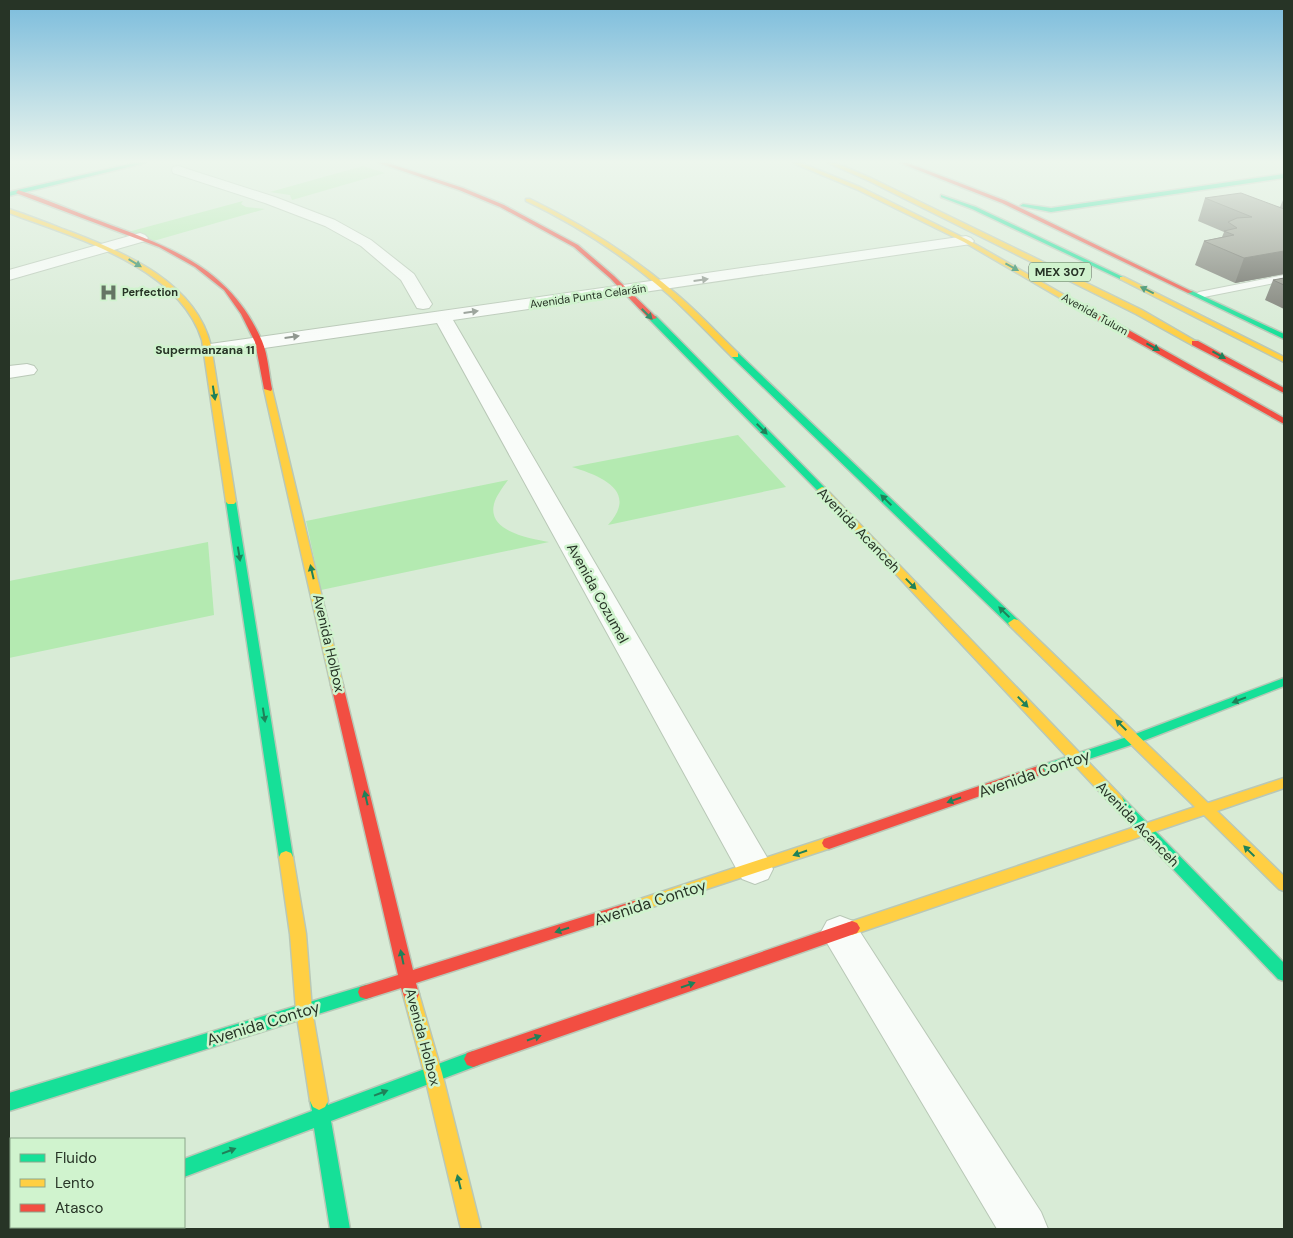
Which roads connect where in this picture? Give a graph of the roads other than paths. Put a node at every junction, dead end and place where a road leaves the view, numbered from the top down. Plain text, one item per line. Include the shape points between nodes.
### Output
1 (32, 221) edge
2 (93, 221) edge
3 (327, 221) edge
4 (529, 221) edge
5 (571, 221) edge
6 (926, 221) edge
7 (956, 221) edge
8 (1001, 221) edge
9 (1059, 221) edge
10 (1075, 221) edge
11 (1080, 228) junction
12 (945, 230) junction
13 (140, 238) junction
14 (966, 241) junction
15 (104, 248) junction
16 (646, 273) junction
17 (9, 275) edge
18 (612, 277) junction
19 (1284, 278) edge
20 (662, 285) junction
21 (1044, 285) junction
22 (624, 291) junction
23 (1199, 295) junction
24 (1126, 305) junction
25 (395, 307) dead end
26 (433, 310) junction
27 (1240, 316) junction
28 (270, 324) dead end
29 (251, 326) junction
30 (1284, 337) edge
31 (207, 342) junction
32 (259, 342) junction
33 (1284, 354) edge
34 (1284, 360) edge
35 (1284, 391) edge
36 (1284, 421) edge
37 (1284, 682) edge
38 (1135, 740) junction
39 (1075, 758) junction
40 (1284, 783) edge
41 (1205, 810) junction
42 (1145, 831) junction
43 (755, 869) junction
44 (1284, 885) edge
45 (840, 932) junction
46 (1284, 974) edge
47 (408, 980) junction
48 (304, 1010) junction
49 (433, 1073) junction
50 (9, 1102) edge
51 (322, 1116) junction
52 (185, 1168) edge
53 (340, 1229) edge
54 (471, 1229) edge
55 (1024, 1229) edge

1 - 15 street
2 - 13 street, Avenida Holbox
3 - 26 street, Avenida Cozumel via 366,243 408,277
4 - 18 street, Avenida Acanceh via 576,246
5 - 16 street
6 - 12 street, Avenida Tulum
7 - 24 street, Avenida Tulum / MEX 307
34 -> 8 street, MEX 307
9 - 11 street
10 - 11 street
11 - 23 street
12 - 14 street, Avenida Tulum
12 - 16 street, Avenida Punta Celaráin
13 - 15 street
13 - 29 street, Avenida Holbox via 197,266 226,289
20 -> 14 street, Avenida Punta Celaráin
14 -> 21 street, Avenida Tulum
15 - 17 street
15 -> 31 street via 160,278 186,302
16 - 18 street, Avenida Punta Celaráin
16 - 20 street
18 - 22 street, Avenida Acanceh
18 - 26 street, Avenida Punta Celaráin
19 - 23 lane
20 - 22 street, Avenida Punta Celaráin
38 -> 20 street
21 - 24 street
21 -> 36 street, Avenida Tulum
26 -> 22 street, Avenida Punta Celaráin
22 -> 39 street, Avenida Acanceh via 782,448
23 - 27 street
24 -> 35 street, Avenida Tulum / MEX 307
25 - 26 street, Avenida Punta Celaráin
32 -> 26 street, Avenida Punta Celaráin
26 - 43 street, Avenida Cozumel
27 - 30 street
27 - 33 street via 1265,341
28 - 29 street
29 - 31 street via 228,330
29 - 32 street, Avenida Holbox
31 - 32 street, Avenida Punta Celaráin
31 -> 48 street via 298,934
47 -> 32 street, Avenida Holbox
37 -> 38 street, Avenida Contoy
38 - 39 street, Avenida Contoy
38 - 41 street
39 - 42 street, Avenida Acanceh
39 -> 43 street, Avenida Contoy
40 - 41 street
41 - 42 street
44 -> 41 street
42 - 45 street
42 - 46 street, Avenida Acanceh
43 -> 47 street, Avenida Contoy
49 -> 45 street
45 - 55 street
47 - 48 street, Avenida Contoy
47 - 49 street, Avenida Holbox
48 - 50 street, Avenida Contoy
48 - 51 street
51 -> 49 street
54 -> 49 street, Avenida Holbox
52 -> 51 street
51 - 53 street

